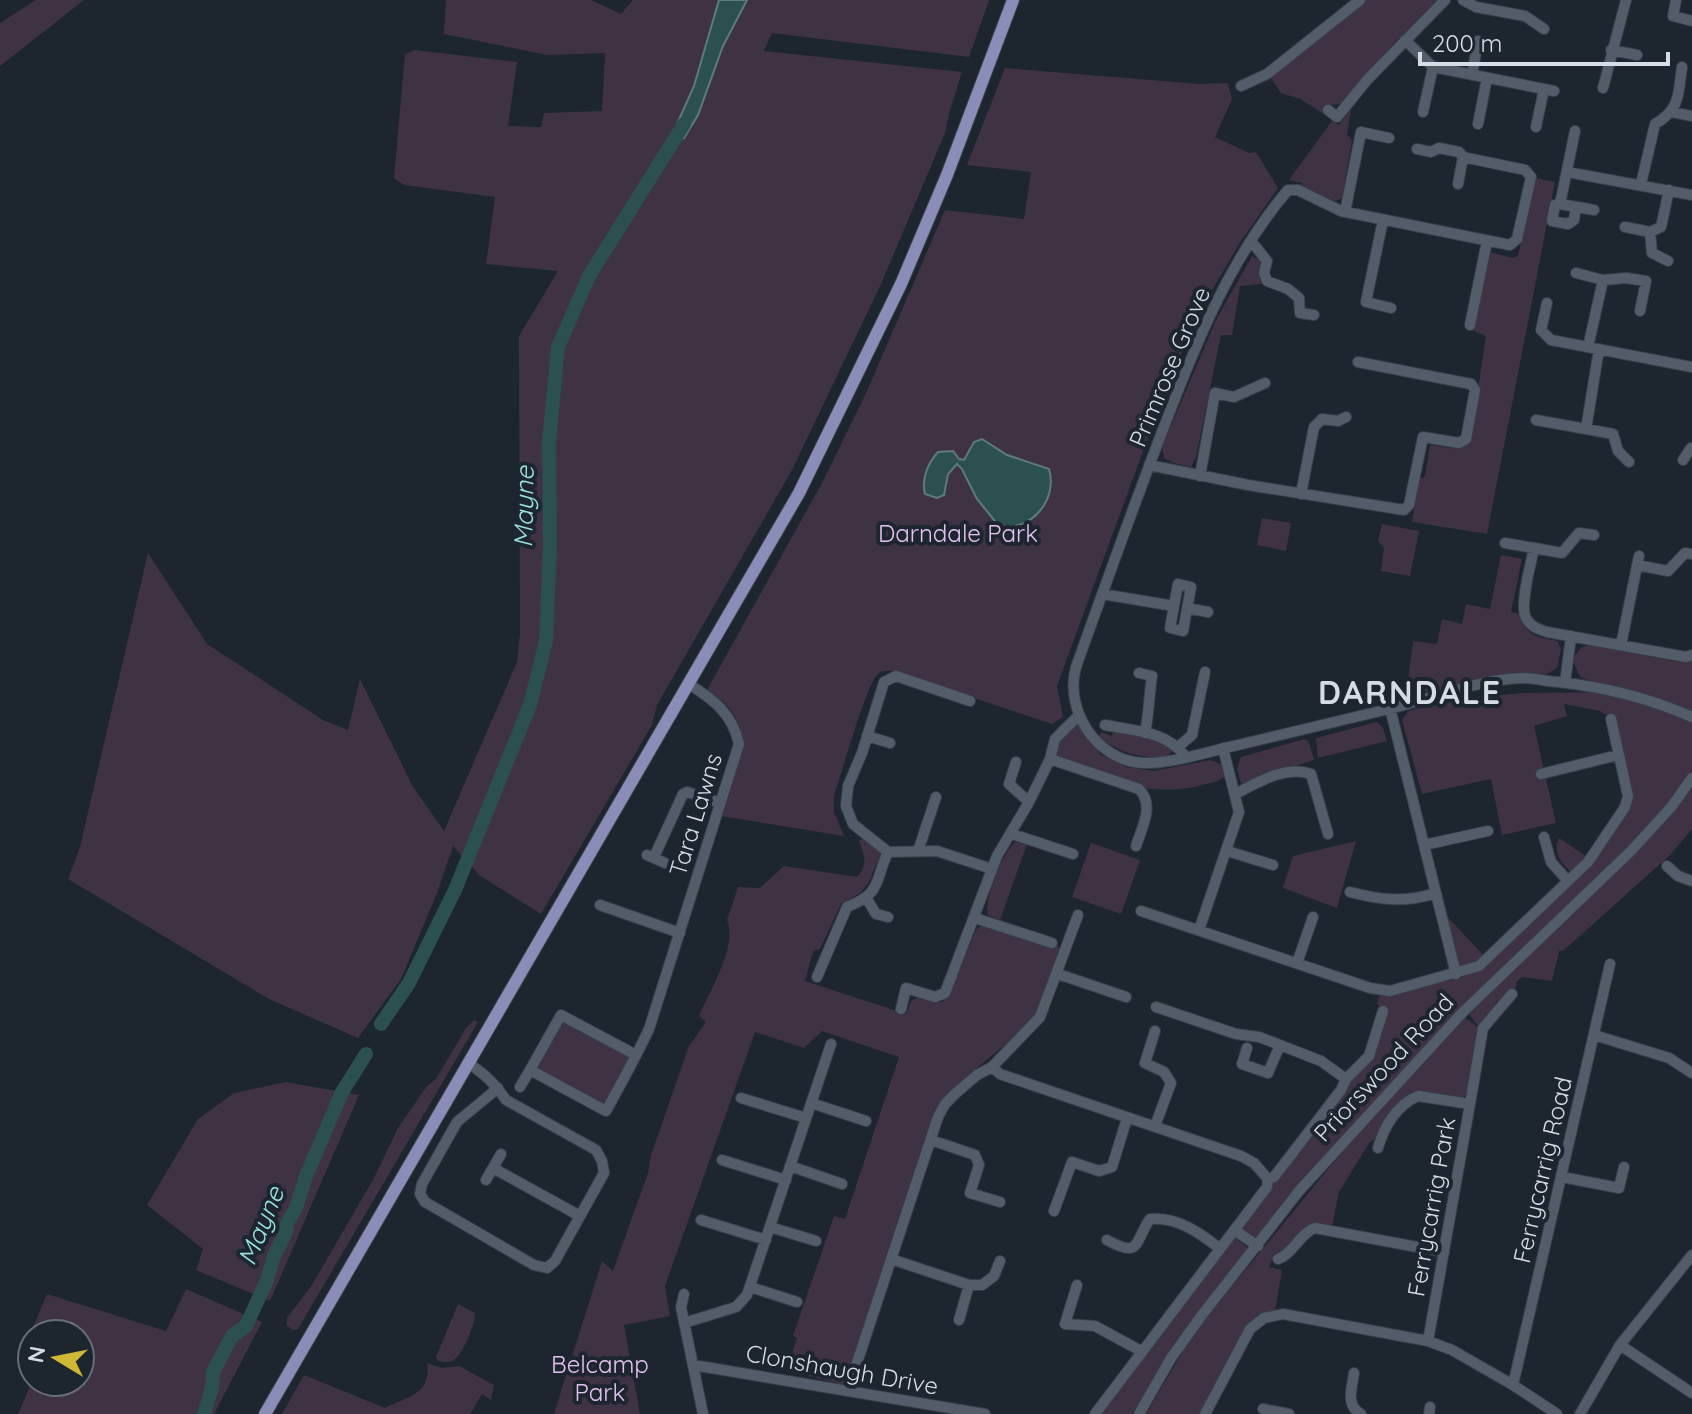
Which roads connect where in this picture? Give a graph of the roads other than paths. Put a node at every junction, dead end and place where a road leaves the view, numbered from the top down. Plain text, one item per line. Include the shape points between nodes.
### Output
1 (1013, 0) edge
2 (1360, 0) edge
3 (1445, 0) edge
4 (1463, 0) edge
5 (1626, 0) edge
6 (1676, 0) edge
7 (1692, 20) edge
8 (1544, 29) dead end
9 (1405, 40) junction
10 (1478, 41) dead end
11 (1611, 50) junction
12 (1637, 55) dead end
13 (1433, 67) junction
14 (1682, 67) dead end
15 (1472, 75) junction
16 (1487, 78) junction
17 (1241, 86) dead end
18 (1603, 88) dead end
19 (1328, 110) dead end
20 (1423, 112) dead end
21 (1672, 112) junction
22 (1692, 116) edge
23 (1478, 124) dead end
24 (1536, 127) dead end
25 (1575, 131) dead end
26 (1389, 138) dead end
27 (1417, 149) dead end
28 (1463, 157) junction
29 (1567, 172) junction
30 (1458, 184) dead end
31 (1641, 184) junction
32 (1669, 190) junction
33 (1692, 195) edge
34 (1560, 204) junction
35 (1576, 207) junction
36 (1594, 210) dead end
37 (1345, 212) junction
38 (1383, 220) junction
39 (1625, 227) dead end
40 (1650, 232) junction
41 (1487, 241) junction
42 (1252, 242) junction
43 (1668, 261) dead end
44 (1576, 273) dead end
45 (1603, 280) junction
46 (1547, 303) dead end
47 (1391, 308) dead end
48 (1640, 311) dead end
49 (1314, 315) dead end
50 (1470, 325) dead end
51 (1594, 348) junction
52 (1358, 362) dead end
53 (1692, 366) edge
54 (1265, 383) dead end
55 (1346, 417) dead end
56 (1536, 420) dead end
57 (1586, 429) junction
58 (1692, 446) edge
59 (1683, 460) dead end
60 (1629, 462) dead end
61 (1149, 465) junction
62 (1200, 476) junction
63 (1301, 494) junction
64 (1594, 535) dead end
65 (1505, 543) dead end
66 (1534, 548) junction
67 (1692, 554) edge
68 (1102, 594) junction
69 (1174, 606) junction
70 (1187, 608) junction
71 (1208, 612) dead end
72 (1571, 636) junction
73 (1621, 645) junction
74 (1692, 655) edge
75 (1205, 672) dead end
76 (1139, 673) dead end
77 (1565, 683) junction
78 (689, 684) junction
79 (970, 701) dead end
80 (1390, 708) junction
81 (1078, 716) junction
82 (1692, 717) edge
83 (1611, 719) dead end
84 (1105, 725) dead end
85 (1145, 733) junction
86 (867, 736) junction
87 (890, 743) dead end
88 (1223, 748) junction
89 (1182, 752) junction
90 (1618, 755) junction
91 (1050, 759) junction
92 (1016, 762) dead end
93 (1541, 774) dead end
94 (1692, 778) edge
95 (1235, 794) junction
96 (936, 797) dead end
97 (1029, 802) junction
98 (720, 803) junction
99 (1488, 831) dead end
100 (1012, 834) junction
101 (1328, 834) dead end
102 (1544, 837) dead end
103 (1424, 845) junction
104 (1136, 846) dead end
105 (918, 851) junction
106 (1227, 851) junction
107 (888, 852) junction
108 (1073, 854) dead end
109 (665, 863) dead end
110 (1273, 865) dead end
111 (1667, 866) dead end
112 (992, 869) junction
113 (1567, 880) junction
114 (1692, 881) edge
115 (1350, 892) dead end
116 (1436, 893) junction
117 (867, 899) junction
118 (600, 905) dead end
119 (1141, 911) dead end
120 (1078, 915) dead end
121 (888, 917) dead end
122 (1313, 917) dead end
123 (975, 918) junction
124 (1199, 930) junction
125 (680, 933) junction
126 (1052, 943) dead end
127 (1297, 963) junction
128 (1610, 964) dead end
129 (1058, 974) junction
130 (1456, 974) junction
131 (817, 977) dead end
132 (1512, 994) dead end
133 (1126, 997) dead end
134 (1156, 1007) dead end
135 (901, 1009) dead end
136 (1383, 1011) dead end
137 (1155, 1031) dead end
138 (1594, 1035) junction
139 (831, 1044) dead end
140 (1280, 1045) junction
141 (1247, 1048) dead end
142 (636, 1055) junction
143 (468, 1063) junction
144 (992, 1067) junction
145 (530, 1070) junction
146 (1692, 1073) edge
147 (1346, 1079) junction
148 (520, 1087) dead end
149 (498, 1088) junction
150 (741, 1098) dead end
151 (811, 1103) junction
152 (1470, 1104) junction
153 (806, 1118) junction
154 (1127, 1118) junction
155 (866, 1121) dead end
156 (1155, 1126) junction
157 (931, 1140) junction
158 (1378, 1148) dead end
159 (501, 1154) dead end
160 (722, 1160) dead end
161 (790, 1166) junction
162 (1624, 1167) dead end
163 (493, 1168) junction
164 (1562, 1177) junction
165 (1268, 1179) junction
166 (486, 1180) dead end
167 (786, 1180) junction
168 (842, 1184) dead end
169 (1000, 1202) dead end
170 (1054, 1211) dead end
171 (580, 1216) junction
172 (701, 1220) dead end
173 (770, 1227) junction
174 (1234, 1230) junction
175 (766, 1240) junction
176 (1107, 1240) dead end
177 (816, 1241) dead end
178 (1258, 1246) junction
179 (1219, 1248) junction
180 (1444, 1252) junction
181 (1692, 1255) edge
182 (891, 1259) junction
183 (1278, 1259) dead end
184 (1000, 1261) dead end
185 (969, 1285) junction
186 (1077, 1285) dead end
187 (750, 1287) junction
188 (684, 1294) dead end
189 (797, 1302) dead end
190 (683, 1319) junction
191 (959, 1320) dead end
192 (1428, 1341) junction
193 (1620, 1345) junction
194 (1141, 1351) junction
195 (693, 1365) junction
196 (1354, 1373) dead end
197 (1513, 1385) junction
198 (848, 1390) junction
199 (1692, 1393) edge
200 (1263, 1409) dead end
201 (265, 1414) edge
202 (703, 1414) edge
203 (985, 1414) edge
204 (1095, 1414) edge
205 (1139, 1414) edge
206 (1205, 1414) edge
207 (1289, 1414) edge
208 (1361, 1414) edge
209 (1557, 1414) edge
210 (1580, 1414) edge

1 - 78 main road via 947,175 861,370 799,493
2 - 17 street via 1267,74
3 - 9 street
4 - 8 street via 1525,16
5 - 11 street
6 - 7 street via 1673,16
9 - 13 street
9 - 19 street via 1337,117
10 - 15 street
11 - 12 street
11 - 18 street
13 - 15 street
13 - 20 street
14 - 21 street
15 - 16 street
16 - 23 street
16 - 24 street via 1549,90
21 - 22 street
21 - 31 street via 1655,124
25 - 29 street
26 - 37 street via 1355,132
27 - 28 street via 1439,148
28 - 30 street
28 - 41 street via 1525,170 1531,177 1517,239 1510,245
29 - 31 street
29 - 34 street
31 - 32 street
32 - 33 street
32 - 40 street via 1661,227
34 - 35 street
34 - 35 street via 1555,205 1552,221 1568,224
35 - 36 street
37 - 38 street
37 - 42 street, Primrose Grove via 1288,190
38 - 41 street
38 - 47 street via 1366,302
39 - 40 street
40 - 43 street via 1652,253
41 - 50 street
42 - 49 street via 1267,261 1267,281 1299,298 1300,313
42 - 61 street, Primrose Grove via 1189,361
44 - 45 street
45 - 48 street via 1646,281
45 - 51 street
46 - 51 street via 1541,330 1551,340
51 - 53 street
51 - 57 street
52 - 63 street, Primrose Grove via 1471,384 1475,390 1466,439 1459,443 1423,437 1404,510
54 - 62 street via 1234,397 1215,393
55 - 63 street via 1322,419 1314,427
56 - 57 street
57 - 60 street via 1613,434 1618,451
58 - 59 street
61 - 62 street, Primrose Grove
61 - 68 street
62 - 63 street, Primrose Grove
64 - 66 street via 1579,533 1562,553
65 - 66 street
66 - 72 street via 1524,616 1533,627
67 - 73 street via 1685,553 1668,571 1638,561
68 - 69 street
68 - 81 street via 1071,683
69 - 70 street via 1178,584 1191,587
69 - 70 street via 1170,628 1183,631
70 - 71 street
72 - 73 street
72 - 77 street
73 - 74 street
75 - 89 street via 1192,735
76 - 85 street via 1152,676
77 - 80 street via 1523,678
77 - 82 street via 1625,692
78 - 98 street, Tara Lawns via 724,710 739,744
78 - 143 main road
79 - 86 street via 896,676 884,682
80 - 88 street
80 - 103 street
81 - 89 street via 1104,748 1128,761 1152,763
81 - 91 street via 1055,739
83 - 90 street
84 - 85 street
85 - 89 street via 1161,736
86 - 87 street
86 - 107 street via 846,806 853,824
88 - 89 street
88 - 95 street
90 - 93 street
90 - 113 street via 1628,796 1625,807 1599,850
91 - 97 street
91 - 104 street via 1139,789 1147,797
92 - 97 street via 1009,784
94 - 178 street, Priorswood Road via 1632,850 1394,1085 1299,1191
95 - 101 street via 1259,780 1308,772
95 - 106 street via 1239,812
96 - 105 street
97 - 100 street
98 - 109 street via 683,794 650,856
98 - 125 street, Tara Lawns
99 - 103 street
100 - 108 street
100 - 112 street
102 - 113 street via 1551,862
103 - 116 street
105 - 107 street
105 - 112 street via 937,851
106 - 110 street
106 - 124 street
107 - 117 street
111 - 114 street
112 - 123 street
113 - 130 street via 1479,966
115 - 116 street via 1397,901
116 - 130 street
117 - 121 street via 876,914
117 - 131 street via 847,907
118 - 125 street
119 - 124 street
120 - 129 street
122 - 127 street
123 - 126 street
123 - 135 street via 945,993 935,997 906,988
124 - 127 street
125 - 142 street, Tara Lawns
127 - 130 street via 1390,991
128 - 138 street, Ferrycarrig Road
129 - 133 street
129 - 144 street via 1040,1017
132 - 152 street via 1483,1028
134 - 140 street
136 - 147 street via 1369,1056
137 - 156 street via 1145,1063 1164,1072 1171,1083
138 - 146 street via 1658,1053
138 - 164 street, Ferrycarrig Road
139 - 151 street
140 - 141 street via 1268,1073 1242,1064
140 - 147 street via 1321,1061
142 - 145 street via 561,1015
142 - 145 street, Tara Lawns via 606,1111
143 - 149 street
143 - 201 main road
144 - 154 street
144 - 157 street via 945,1104
145 - 148 street
147 - 165 street
149 - 171 street via 506,1100 596,1150 604,1173
149 - 171 street via 457,1122 422,1184 425,1202 547,1268
150 - 153 street
151 - 153 street
151 - 155 street
152 - 158 street, Ferrycarrig Park via 1412,1098 1386,1124
152 - 180 street, Ferrycarrig Park
153 - 161 street
154 - 156 street
154 - 170 street via 1112,1167 1099,1171 1072,1162
156 - 165 street via 1241,1156
157 - 169 street via 975,1155 979,1165 970,1193
157 - 182 street
159 - 163 street
160 - 167 street
161 - 167 street
161 - 168 street
162 - 164 street via 1619,1188
163 - 166 street
163 - 171 street
164 - 197 street, Ferrycarrig Road
165 - 174 street
167 - 173 street
172 - 175 street
173 - 175 street
173 - 177 street
174 - 178 street
174 - 179 street
175 - 187 street
176 - 179 street via 1130,1249 1138,1245 1150,1219 1159,1218 1195,1229
178 - 205 street, Priorswood Road via 1171,1358
179 - 194 street
180 - 183 street via 1315,1228
180 - 192 street, Ferrycarrig Park
181 - 193 street
182 - 185 street
182 - 198 street
184 - 185 street via 989,1281
185 - 191 street
186 - 194 street via 1065,1324 1095,1326
187 - 189 street
187 - 190 street via 736,1307
188 - 190 street
190 - 195 street
192 - 197 street
192 - 206 street via 1283,1314 1264,1318 1250,1329
193 - 199 street
193 - 210 street
194 - 204 street
195 - 198 street, Clonshaugh Drive
195 - 202 street
196 - 208 street via 1350,1400
197 - 209 street
198 - 203 street, Clonshaugh Drive
200 - 207 street

